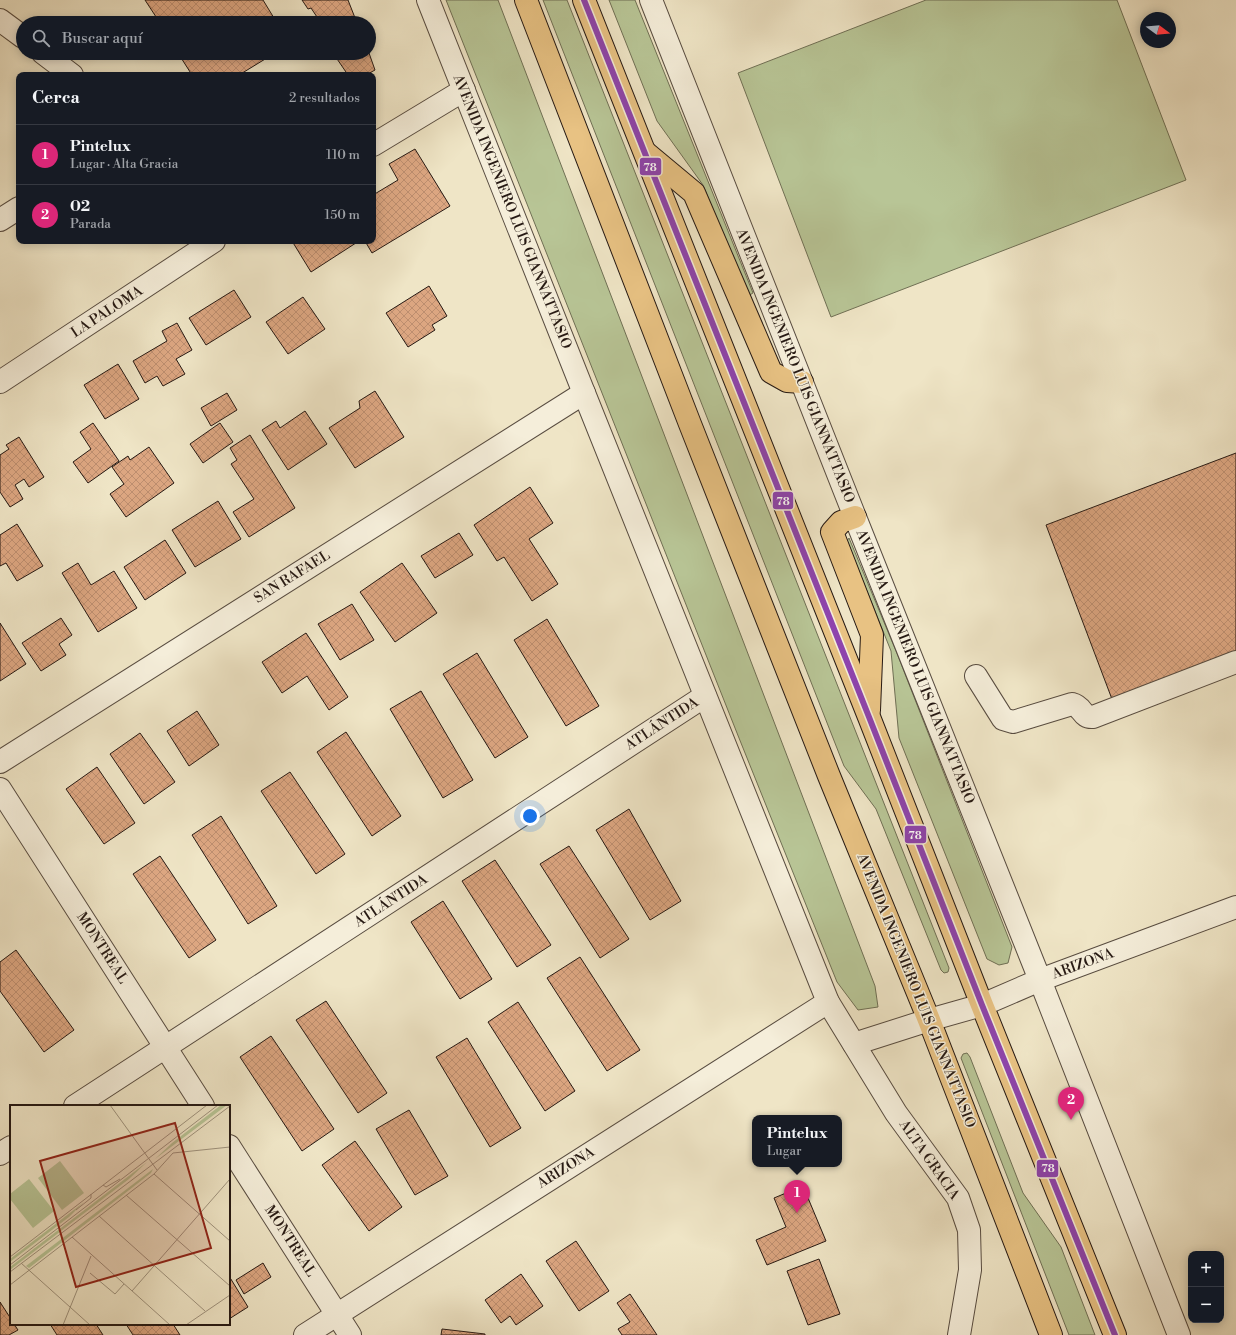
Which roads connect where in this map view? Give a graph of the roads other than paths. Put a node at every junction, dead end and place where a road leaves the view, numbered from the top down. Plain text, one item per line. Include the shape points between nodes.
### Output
1 (428, 0) edge
2 (526, 0) edge
3 (584, 0) edge
4 (651, 0) edge
5 (0, 20) edge
6 (16, 32) edge
7 (53, 60) edge
8 (68, 72) edge
9 (464, 90) junction
10 (376, 144) edge
11 (643, 150) junction
12 (16, 210) edge
13 (0, 220) edge
14 (209, 244) edge
15 (0, 382) edge
16 (802, 382) junction
17 (584, 394) junction
18 (855, 517) junction
19 (1236, 662) edge
20 (976, 676) dead end
21 (705, 696) junction
22 (869, 717) junction
23 (0, 762) edge
24 (0, 789) edge
25 (1236, 907) edge
26 (1040, 980) junction
27 (828, 1002) junction
28 (982, 1005) junction
29 (929, 1020) junction
30 (854, 1044) junction
31 (166, 1048) junction
32 (78, 1105) edge
33 (202, 1105) edge
34 (10, 1148) edge
35 (230, 1148) edge
36 (0, 1154) edge
37 (337, 1314) junction
38 (305, 1335) edge
39 (350, 1335) edge
40 (959, 1335) edge
41 (1051, 1335) edge
42 (1115, 1335) edge
43 (1179, 1335) edge

1 - 9 street, AVENIDA INGENIERO LUIS GIANNATTASIO
2 - 29 main road, AVENIDA INGENIERO LUIS GIANNATTASIO via 829,776
3 - 11 main road
4 - 16 street, AVENIDA INGENIERO LUIS GIANNATTASIO
5 - 6 street
7 - 8 street
9 - 10 street
9 - 17 street, AVENIDA INGENIERO LUIS GIANNATTASIO
11 - 16 main road via 694,193 771,372 787,381
11 - 22 main road
12 - 13 street
14 - 15 street, LA PALOMA
16 - 18 street, AVENIDA INGENIERO LUIS GIANNATTASIO
17 - 21 street, AVENIDA INGENIERO LUIS GIANNATTASIO
17 - 23 street, SAN RAFAEL
18 - 22 main road via 841,522 832,532 872,635
18 - 26 street, AVENIDA INGENIERO LUIS GIANNATTASIO
19 - 20 street via 1093,717 1088,717 1077,705 1072,704 1013,722 1003,719
21 - 27 street, AVENIDA INGENIERO LUIS GIANNATTASIO
21 - 31 street, ATLÁNTIDA
22 - 28 main road
24 - 31 street, MONTREAL
25 - 26 street, ARIZONA
26 - 28 street, ARIZONA
26 - 43 street, AVENIDA INGENIERO LUIS GIANNATTASIO
27 - 30 street, AVENIDA INGENIERO LUIS GIANNATTASIO
27 - 37 street, ARIZONA
28 - 29 street, ARIZONA
28 - 42 main road
29 - 30 street, ARIZONA
29 - 41 main road, AVENIDA INGENIERO LUIS GIANNATTASIO
30 - 40 street, ALTA GRACIA via 896,1113 958,1198 969,1230 970,1270
31 - 32 street, ATLÁNTIDA
31 - 33 street, MONTREAL
34 - 36 street
35 - 37 street, MONTREAL
37 - 38 street, ARIZONA
37 - 39 street, MONTREAL

